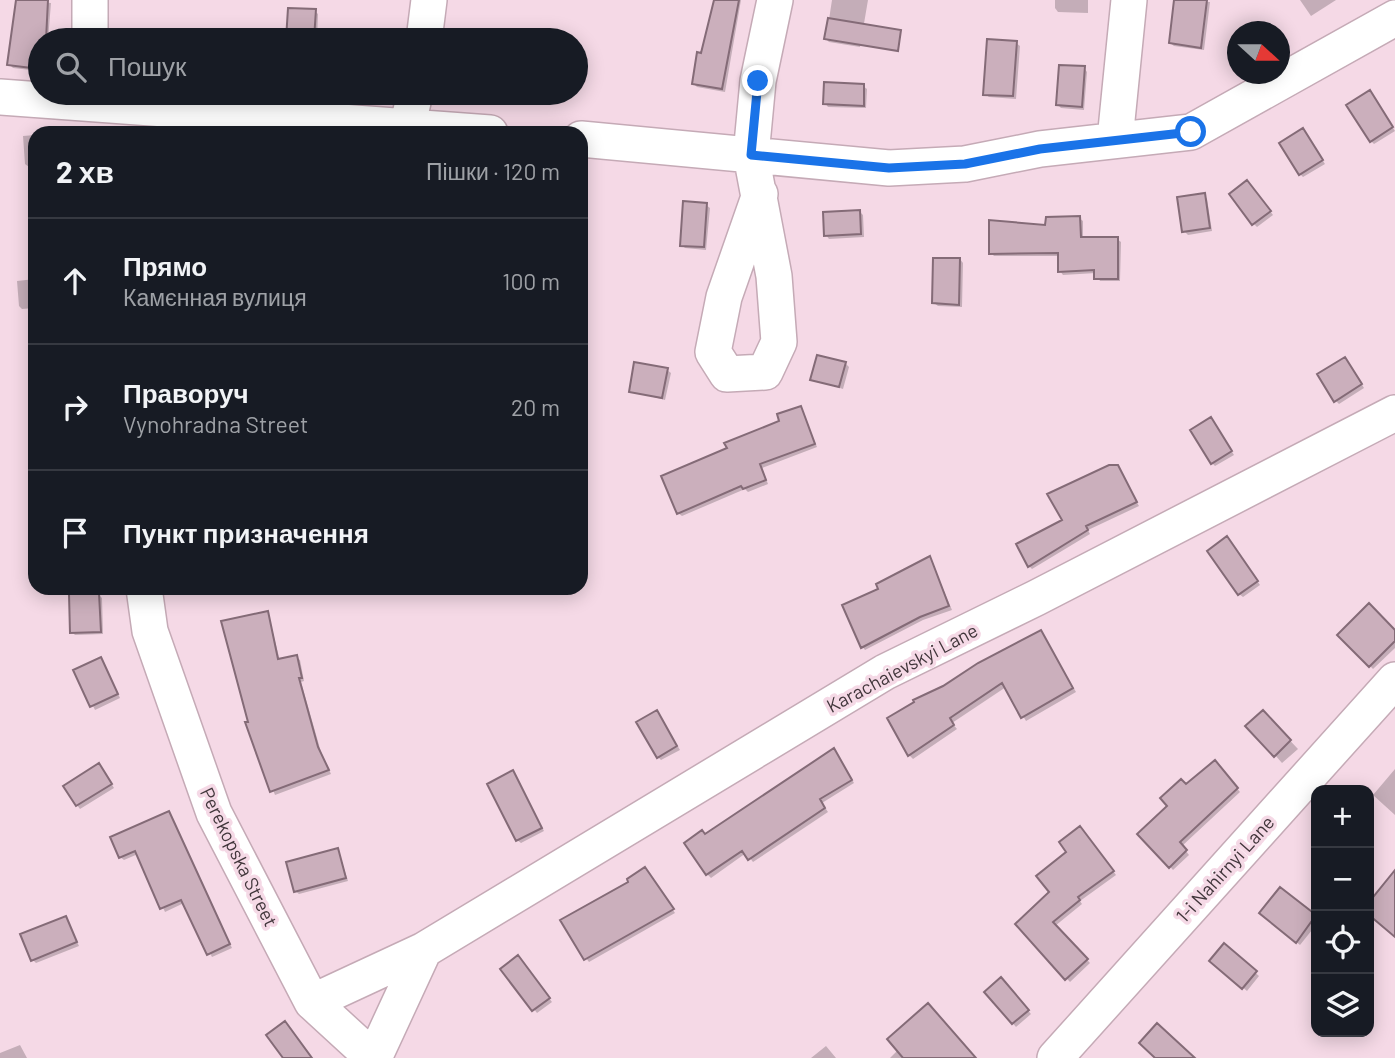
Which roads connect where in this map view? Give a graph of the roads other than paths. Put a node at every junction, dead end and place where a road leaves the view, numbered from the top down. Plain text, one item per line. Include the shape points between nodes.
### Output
1 (90, 0) edge
2 (429, 0) edge
3 (775, 0) edge
4 (1129, 0) edge
5 (1395, 18) edge
6 (90, 28) edge
7 (426, 28) edge
8 (0, 96) edge
9 (28, 100) edge
10 (62, 105) edge
11 (412, 105) edge
12 (97, 110) edge
13 (345, 126) edge
14 (408, 126) edge
15 (588, 140) edge
16 (1115, 140) junction
17 (751, 155) junction
18 (760, 194) dead end
19 (1395, 413) edge
20 (145, 595) edge
21 (1395, 680) edge
22 (424, 950) junction
23 (312, 1002) junction
24 (374, 1058) edge
25 (1055, 1058) edge

1 - 6 street
2 - 7 street
3 - 17 street via 758,81
4 - 16 street
5 - 16 street via 1191,132
8 - 9 street
10 - 12 street
11 - 14 street
12 - 13 street
15 - 17 street
16 - 17 street via 965,164 901,167
17 - 18 street
19 - 22 street, Karachaievskyi Lane via 885,672
20 - 23 street, Perekopska Street via 150,631 214,813
21 - 25 street, 1-i Nahirnyi Lane
22 - 23 street, Karachaievskyi Lane
22 - 24 street
23 - 24 street, Perekopska Street

